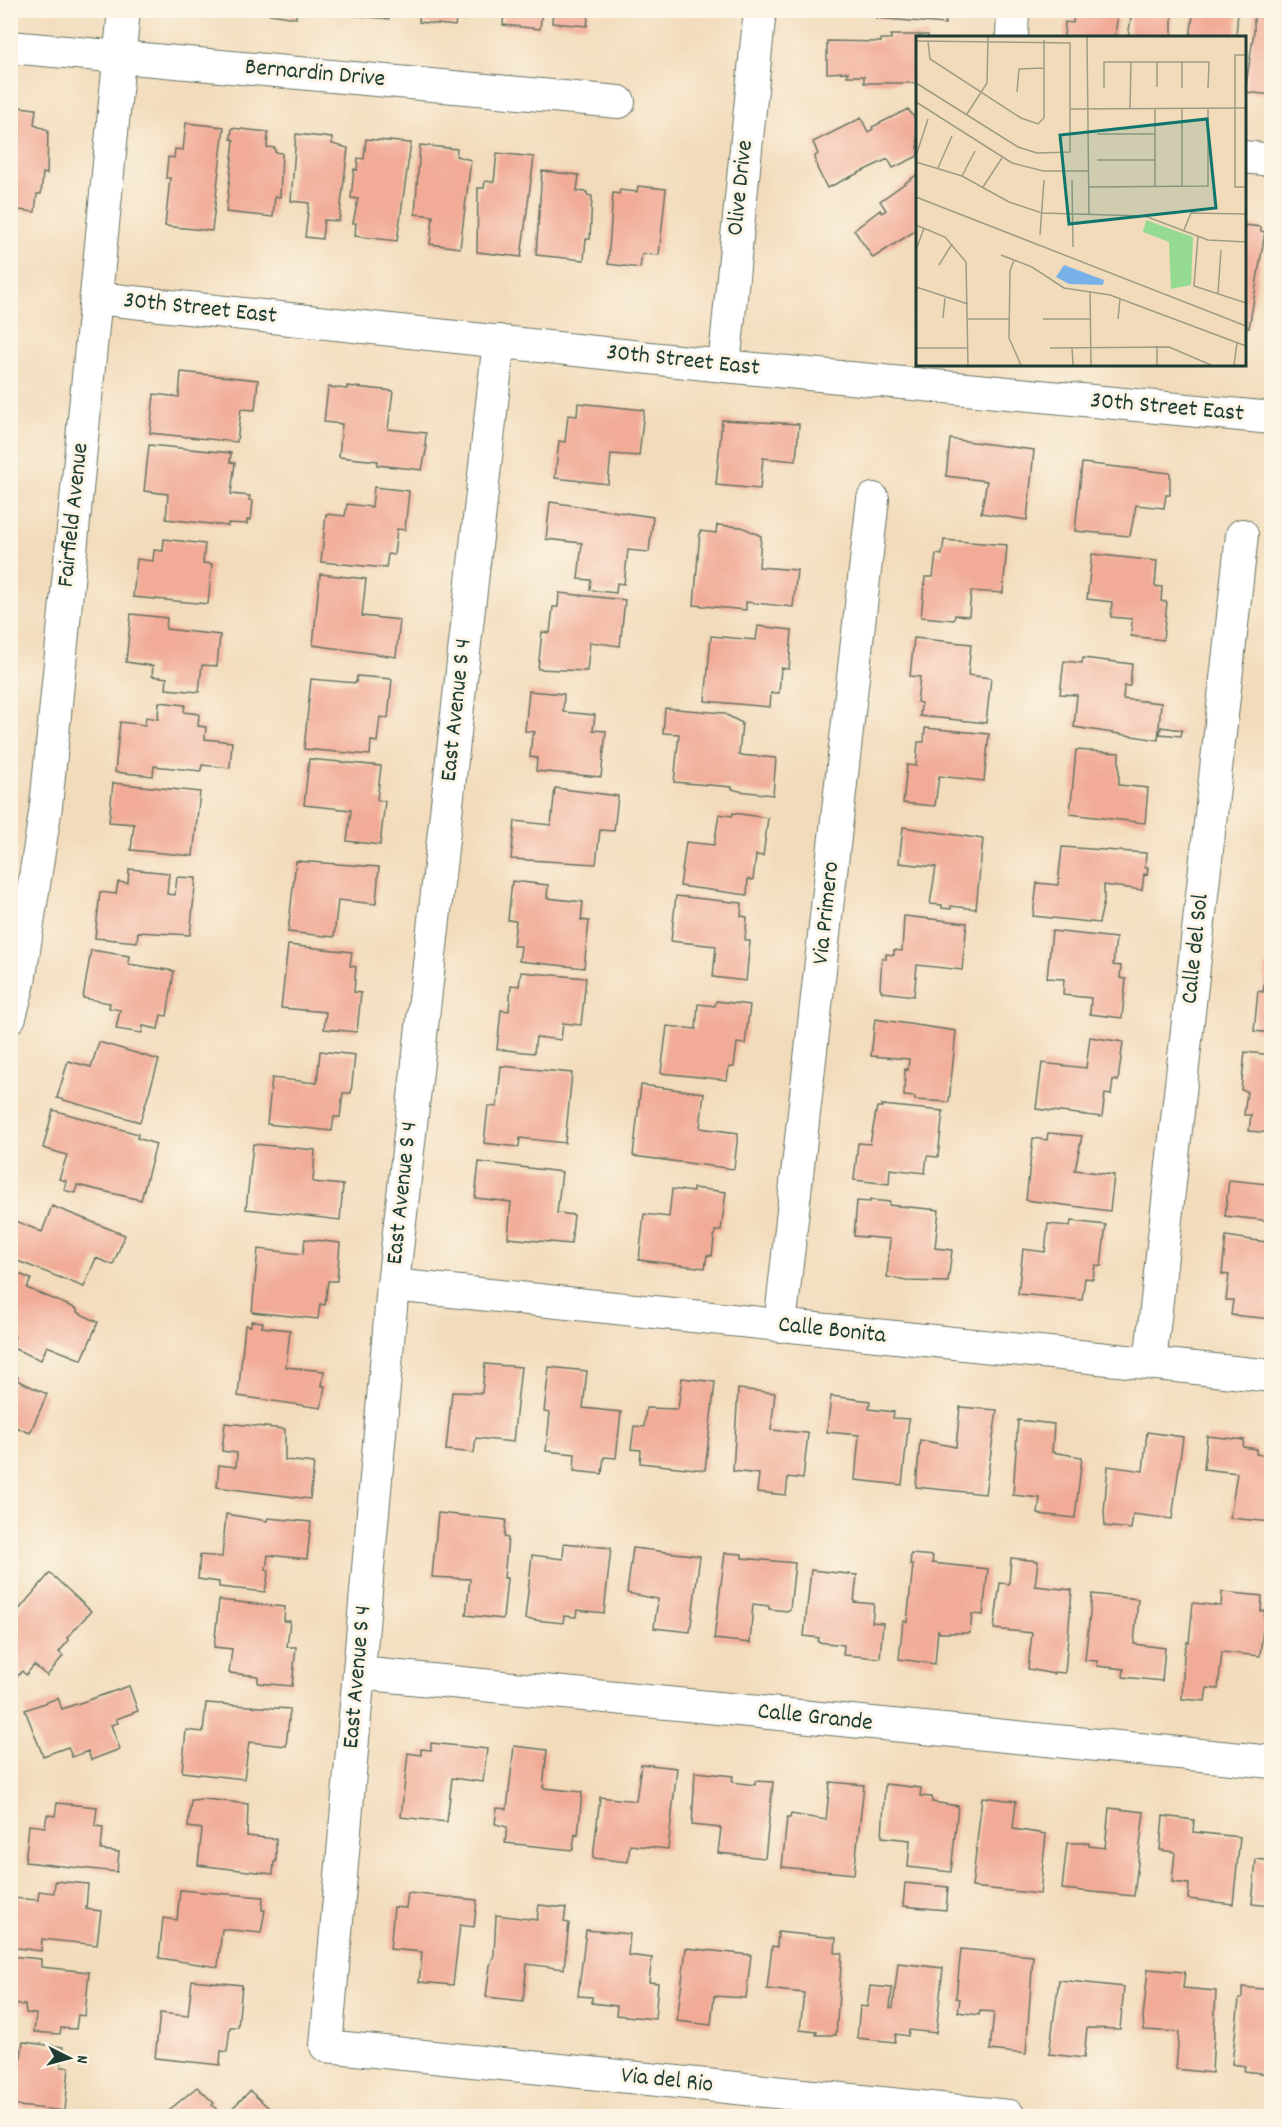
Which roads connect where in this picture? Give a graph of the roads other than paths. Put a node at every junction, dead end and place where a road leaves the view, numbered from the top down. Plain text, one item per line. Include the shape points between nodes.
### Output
1 (124, 10) edge
2 (760, 10) edge
3 (1014, 10) edge
4 (1012, 36) edge
5 (10, 47) edge
6 (119, 56) junction
7 (619, 102) dead end
8 (1246, 157) edge
9 (1272, 160) edge
10 (96, 298) junction
11 (499, 341) junction
12 (724, 366) junction
13 (1272, 418) edge
14 (873, 499) dead end
15 (1242, 535) dead end
16 (10, 1017) edge
17 (393, 1285) junction
18 (780, 1326) junction
19 (1150, 1364) junction
20 (1272, 1376) edge
21 (359, 1673) junction
22 (1272, 1762) edge
23 (326, 2046) joint
24 (1009, 2116) edge

1 - 6 street, Fairfield Avenue
2 - 12 street, Olive Drive
3 - 4 street
5 - 6 street, Bernardin Drive
6 - 7 street, Bernardin Drive
6 - 10 street, Fairfield Avenue
8 - 9 street
10 - 11 street, 30th Street East
10 - 16 street, Fairfield Avenue via 46,806
11 - 12 street, 30th Street East
11 - 17 street, East Avenue S 4
12 - 13 street, 30th Street East
14 - 18 street, Via Primero
15 - 19 street, Calle del Sol
17 - 18 street, Calle Bonita
17 - 21 street, East Avenue S 4
18 - 19 street, Calle Bonita
19 - 20 street, Calle Bonita
21 - 22 street, Calle Grande
21 - 23 street, East Avenue S 4
23 - 24 street, Via del Rio

